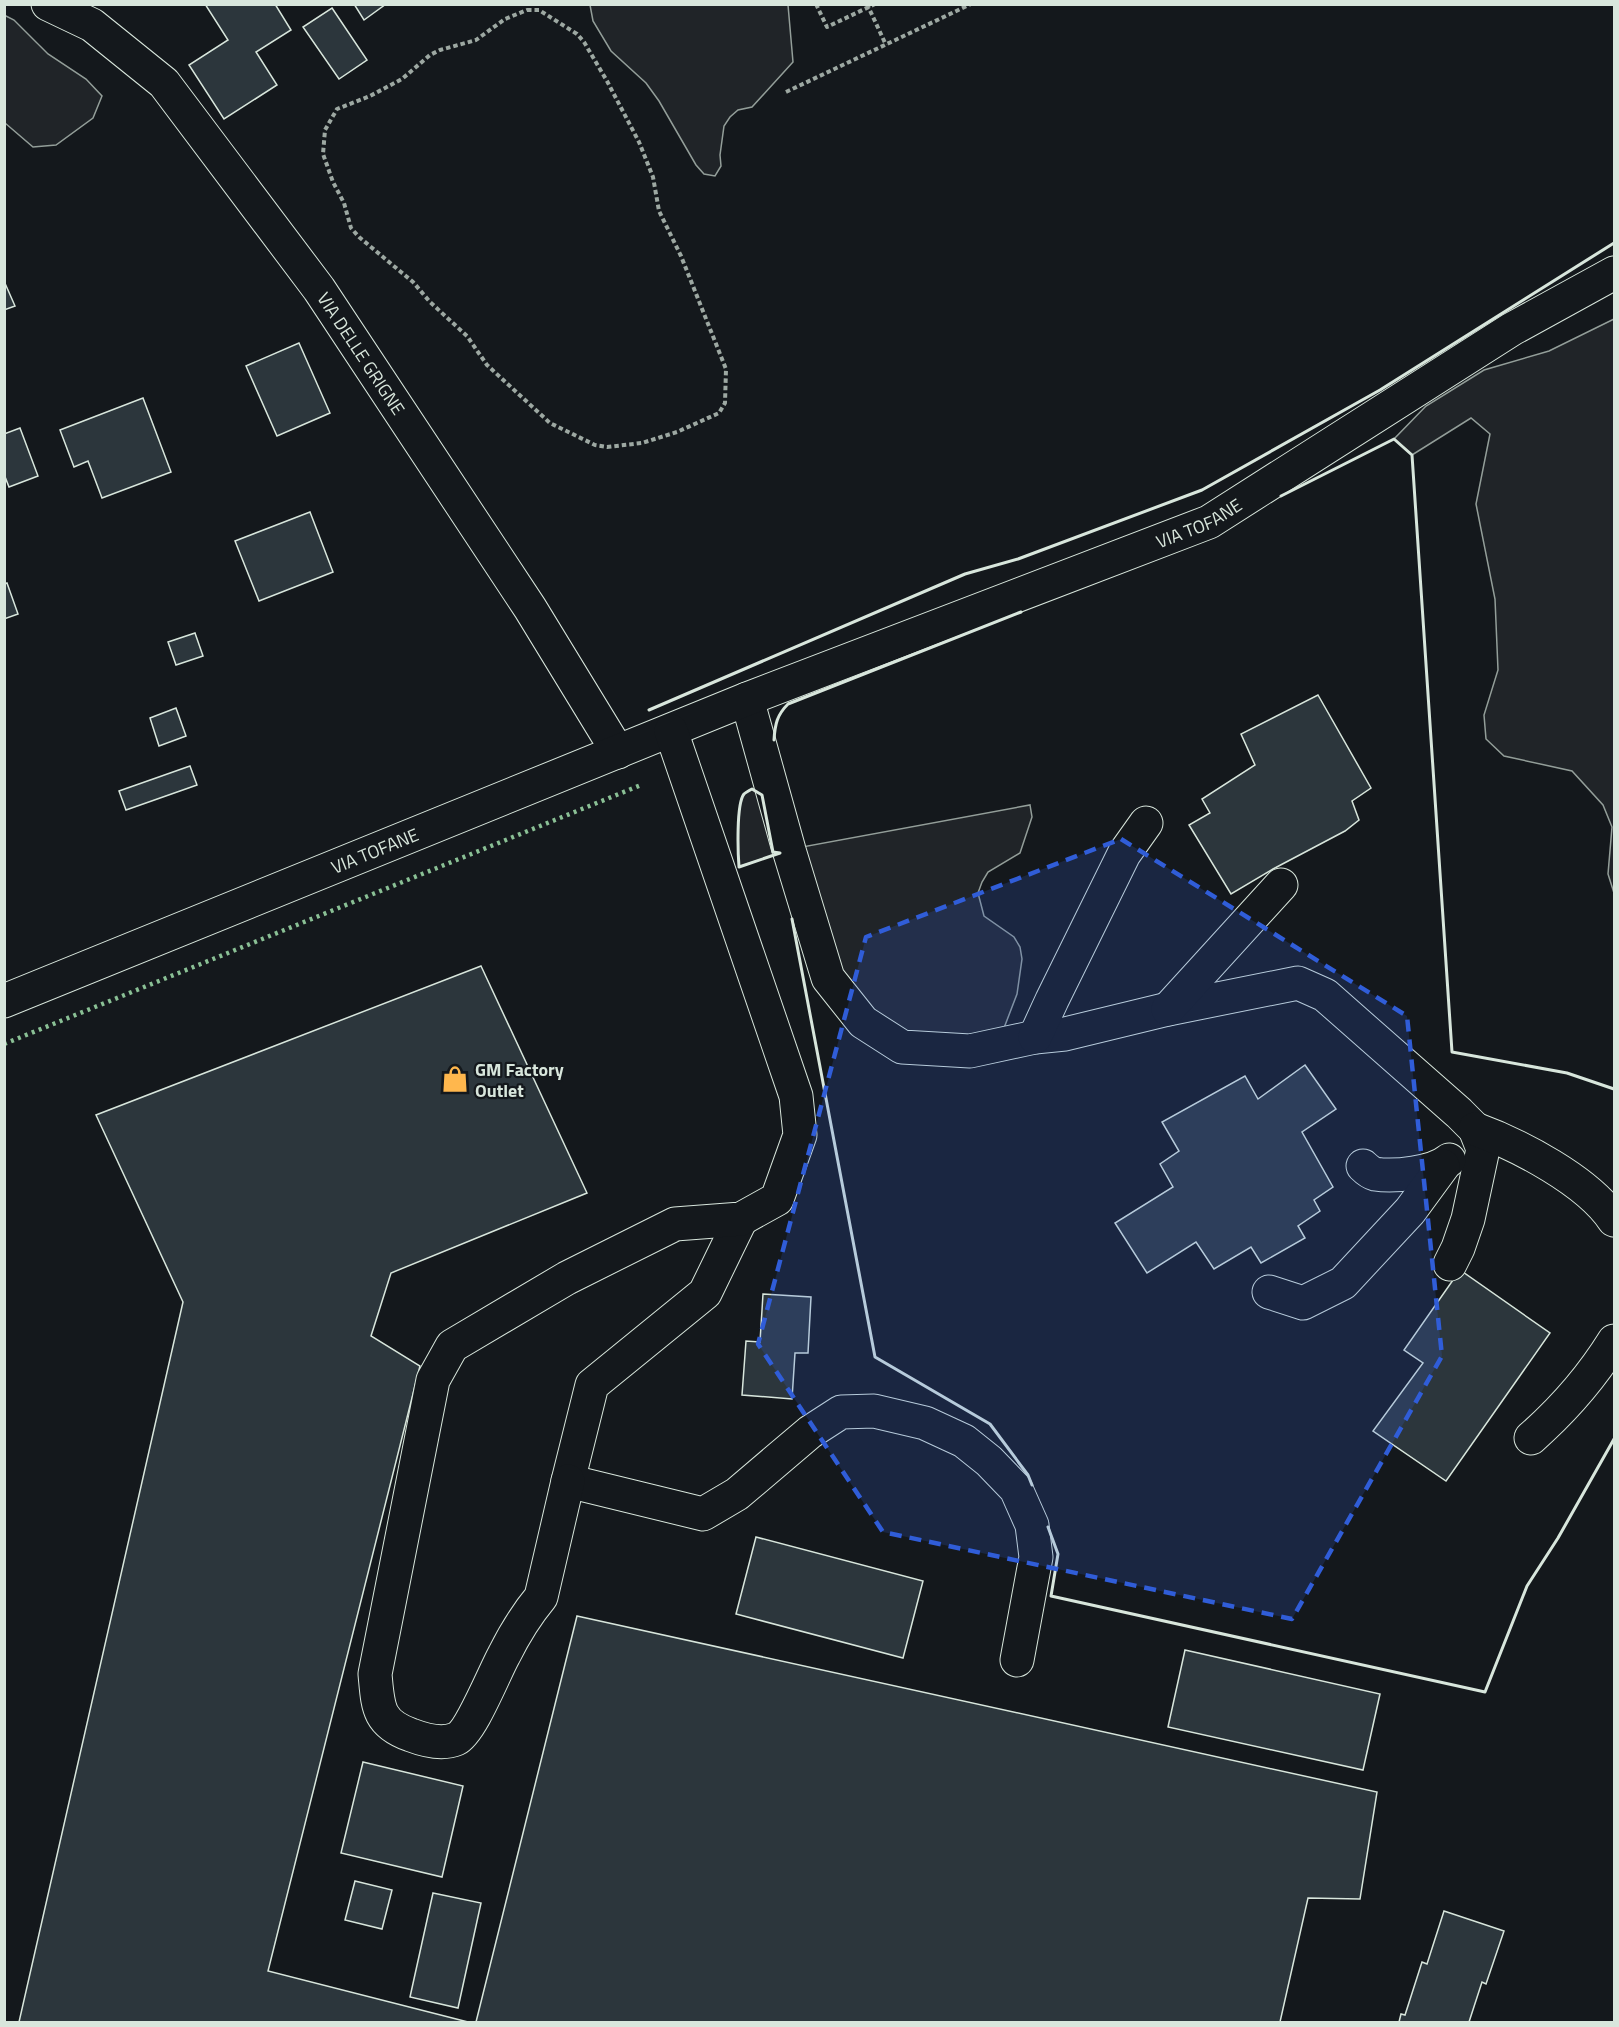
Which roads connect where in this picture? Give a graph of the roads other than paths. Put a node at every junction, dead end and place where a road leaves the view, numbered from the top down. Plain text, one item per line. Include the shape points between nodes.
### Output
1 (48, 4) edge
2 (1614, 273) edge
3 (747, 699) junction
4 (671, 731) junction
5 (618, 752) junction
6 (1146, 824) dead end
7 (1281, 885) dead end
8 (4, 1001) edge
9 (1168, 1009) junction
10 (1035, 1037) junction
11 (1475, 1129) junction
12 (1363, 1166) dead end
13 (1443, 1166) junction
14 (741, 1219) junction
15 (1614, 1220) edge
16 (1450, 1264) dead end
17 (1269, 1292) dead end
18 (1614, 1341) edge
19 (1531, 1438) dead end
20 (568, 1481) junction
21 (1017, 1660) dead end

1 - 5 street, VIA DELLE GRIGNE via 92,25 164,83 319,289 530,608
2 - 3 street, VIA TOFANE via 1512,329 1209,522
3 - 4 street, VIA TOFANE
3 - 10 street via 828,978 864,1022 902,1047 970,1051
4 - 5 street, VIA TOFANE
4 - 14 street via 796,1096 800,1135 777,1199
5 - 8 street, VIA TOFANE
6 - 10 street via 1124,854
7 - 9 street
9 - 10 street via 1065,1034
9 - 11 street via 1298,982 1325,995
11 - 13 street
11 - 15 street via 1509,1142 1582,1187
11 - 16 street via 1483,1149 1468,1220
12 - 13 street via 1373,1174 1413,1173
13 - 17 street via 1410,1211 1343,1283 1303,1303
14 - 20 street via 705,1293 592,1385
14 - 20 street via 675,1224 567,1278 452,1346 433,1380 375,1674 378,1704 389,1725 430,1741 447,1742 458,1738 469,1725 504,1655 541,1597
18 - 19 street via 1576,1395
20 - 21 street via 703,1514 737,1494 810,1432 841,1412 874,1411 925,1423 964,1441 989,1461 1016,1489 1032,1525 1035,1557

